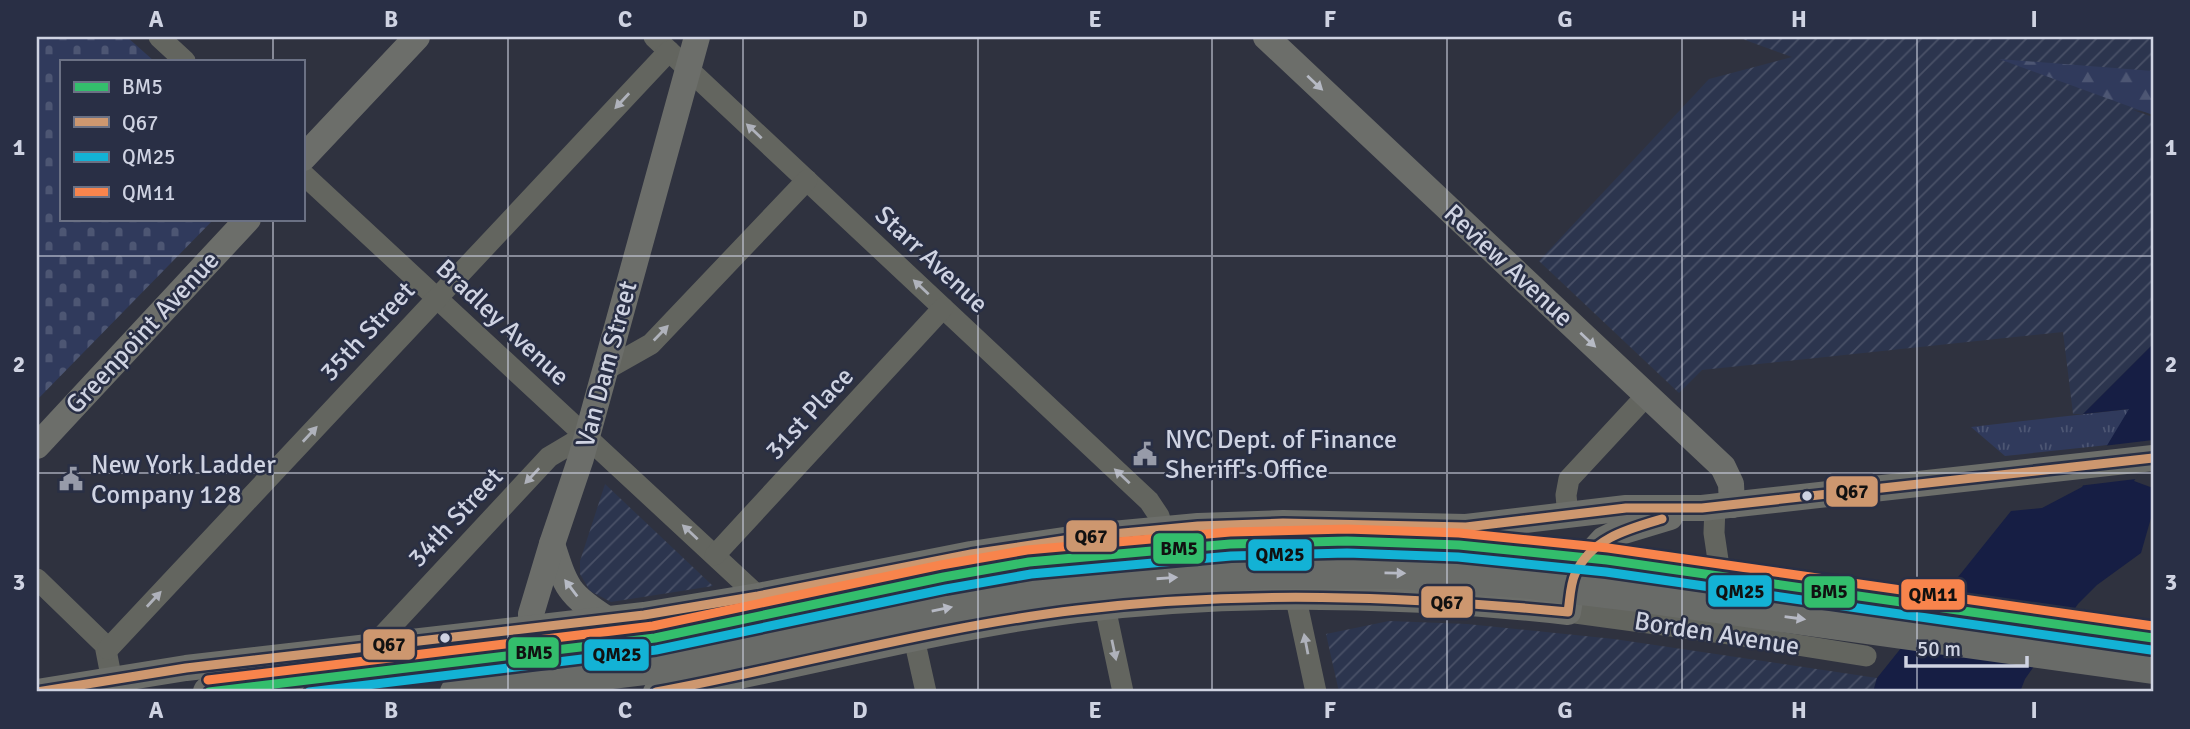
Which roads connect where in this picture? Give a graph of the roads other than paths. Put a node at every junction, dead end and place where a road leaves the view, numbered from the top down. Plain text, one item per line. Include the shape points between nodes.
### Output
1 (159, 37) edge
2 (417, 37) edge
3 (696, 37) edge
4 (1266, 37) edge
5 (661, 44) edge
6 (184, 60) edge
7 (688, 70) junction
8 (304, 157) edge
9 (304, 175) edge
10 (807, 180) junction
11 (247, 220) edge
12 (436, 298) junction
13 (943, 308) junction
14 (605, 370) junction
15 (1647, 394) junction
16 (586, 435) junction
17 (37, 446) edge
18 (2151, 458) edge
19 (1716, 506) junction
20 (1568, 516) junction
21 (1283, 523) junction
22 (1492, 525) junction
23 (1163, 529) junction
24 (1091, 536) junction
25 (552, 544) junction
26 (715, 555) junction
27 (898, 568) junction
28 (37, 579) edge
29 (1572, 584) junction
30 (758, 596) junction
31 (1295, 597) junction
32 (713, 604) junction
33 (1105, 608) junction
34 (1568, 612) junction
35 (607, 619) junction
36 (851, 627) junction
37 (531, 628) junction
38 (1730, 634) junction
39 (2153, 638) edge
40 (914, 639) junction
41 (373, 646) junction
42 (108, 649) junction
43 (1866, 656) dead end
44 (2153, 668) edge
45 (112, 681) junction
46 (731, 686) edge
47 (37, 692) edge
48 (209, 692) edge
49 (456, 692) edge
50 (539, 692) edge
51 (624, 692) edge
52 (656, 692) edge
53 (926, 692) edge
54 (1124, 692) edge
55 (1316, 692) edge

1 - 6 street
2 - 8 main road
3 - 7 main road, Van Dam Street
4 -> 15 main road, Review Avenue
5 - 7 street, Starr Avenue
5 -> 12 street, 35th Street
10 -> 7 street, Starr Avenue
7 - 14 main road, Van Dam Street
9 - 12 street, Bradley Avenue
13 -> 10 street, Starr Avenue
14 -> 10 street via 651,344
11 - 17 main road, Greenpoint Avenue
12 - 16 street, Bradley Avenue
42 -> 12 street, 35th Street
23 -> 13 street, Starr Avenue via 1149,501
13 - 26 street, 31st Place
14 - 16 main road, Van Dam Street
15 - 19 main road, Review Avenue via 1726,470 1731,484
15 - 20 street via 1569,479
16 - 25 main road, Van Dam Street
26 -> 16 street, Bradley Avenue
16 -> 41 street, 34th Street via 549,457
18 - 19 main road
19 - 20 main road via 1626,508
19 - 29 main road via 1609,536 1581,564
19 - 38 street, Review Avenue via 1714,539
20 - 22 main road
20 - 29 main road
21 - 22 main road
21 - 23 main road
21 - 31 street
22 - 29 main road via 1552,539
23 - 24 main road
24 - 27 main road
24 - 33 street
35 -> 25 main road via 568,587
25 - 37 main road, Van Dam Street
26 - 30 street, Bradley Avenue
27 - 30 main road
27 - 40 street
28 - 42 street
29 - 34 main road
30 - 32 main road
31 - 33 main road, Borden Avenue
31 - 34 main road, Borden Avenue via 1401,598
55 -> 31 street
32 - 35 main road
32 - 46 street
33 - 40 main road, Borden Avenue
33 -> 54 street
34 - 38 street, Borden Avenue
35 - 37 main road
36 -> 44 highway, bridge via 1008,597 1121,582 1263,573 1401,573 1592,590
36 - 49 highway, bridge via 677,665
36 - 51 highway, bridge via 691,681
37 - 41 main road
37 - 50 main road, Van Dam Street
38 - 43 street, Borden Avenue
39 - 48 highway, bridge via 1574,556 1446,545 1298,541 1042,561 908,583 655,638
40 - 46 main road, Borden Avenue
40 - 53 street
41 - 45 main road
42 - 45 street
45 - 47 main road
46 - 52 main road, Borden Avenue

